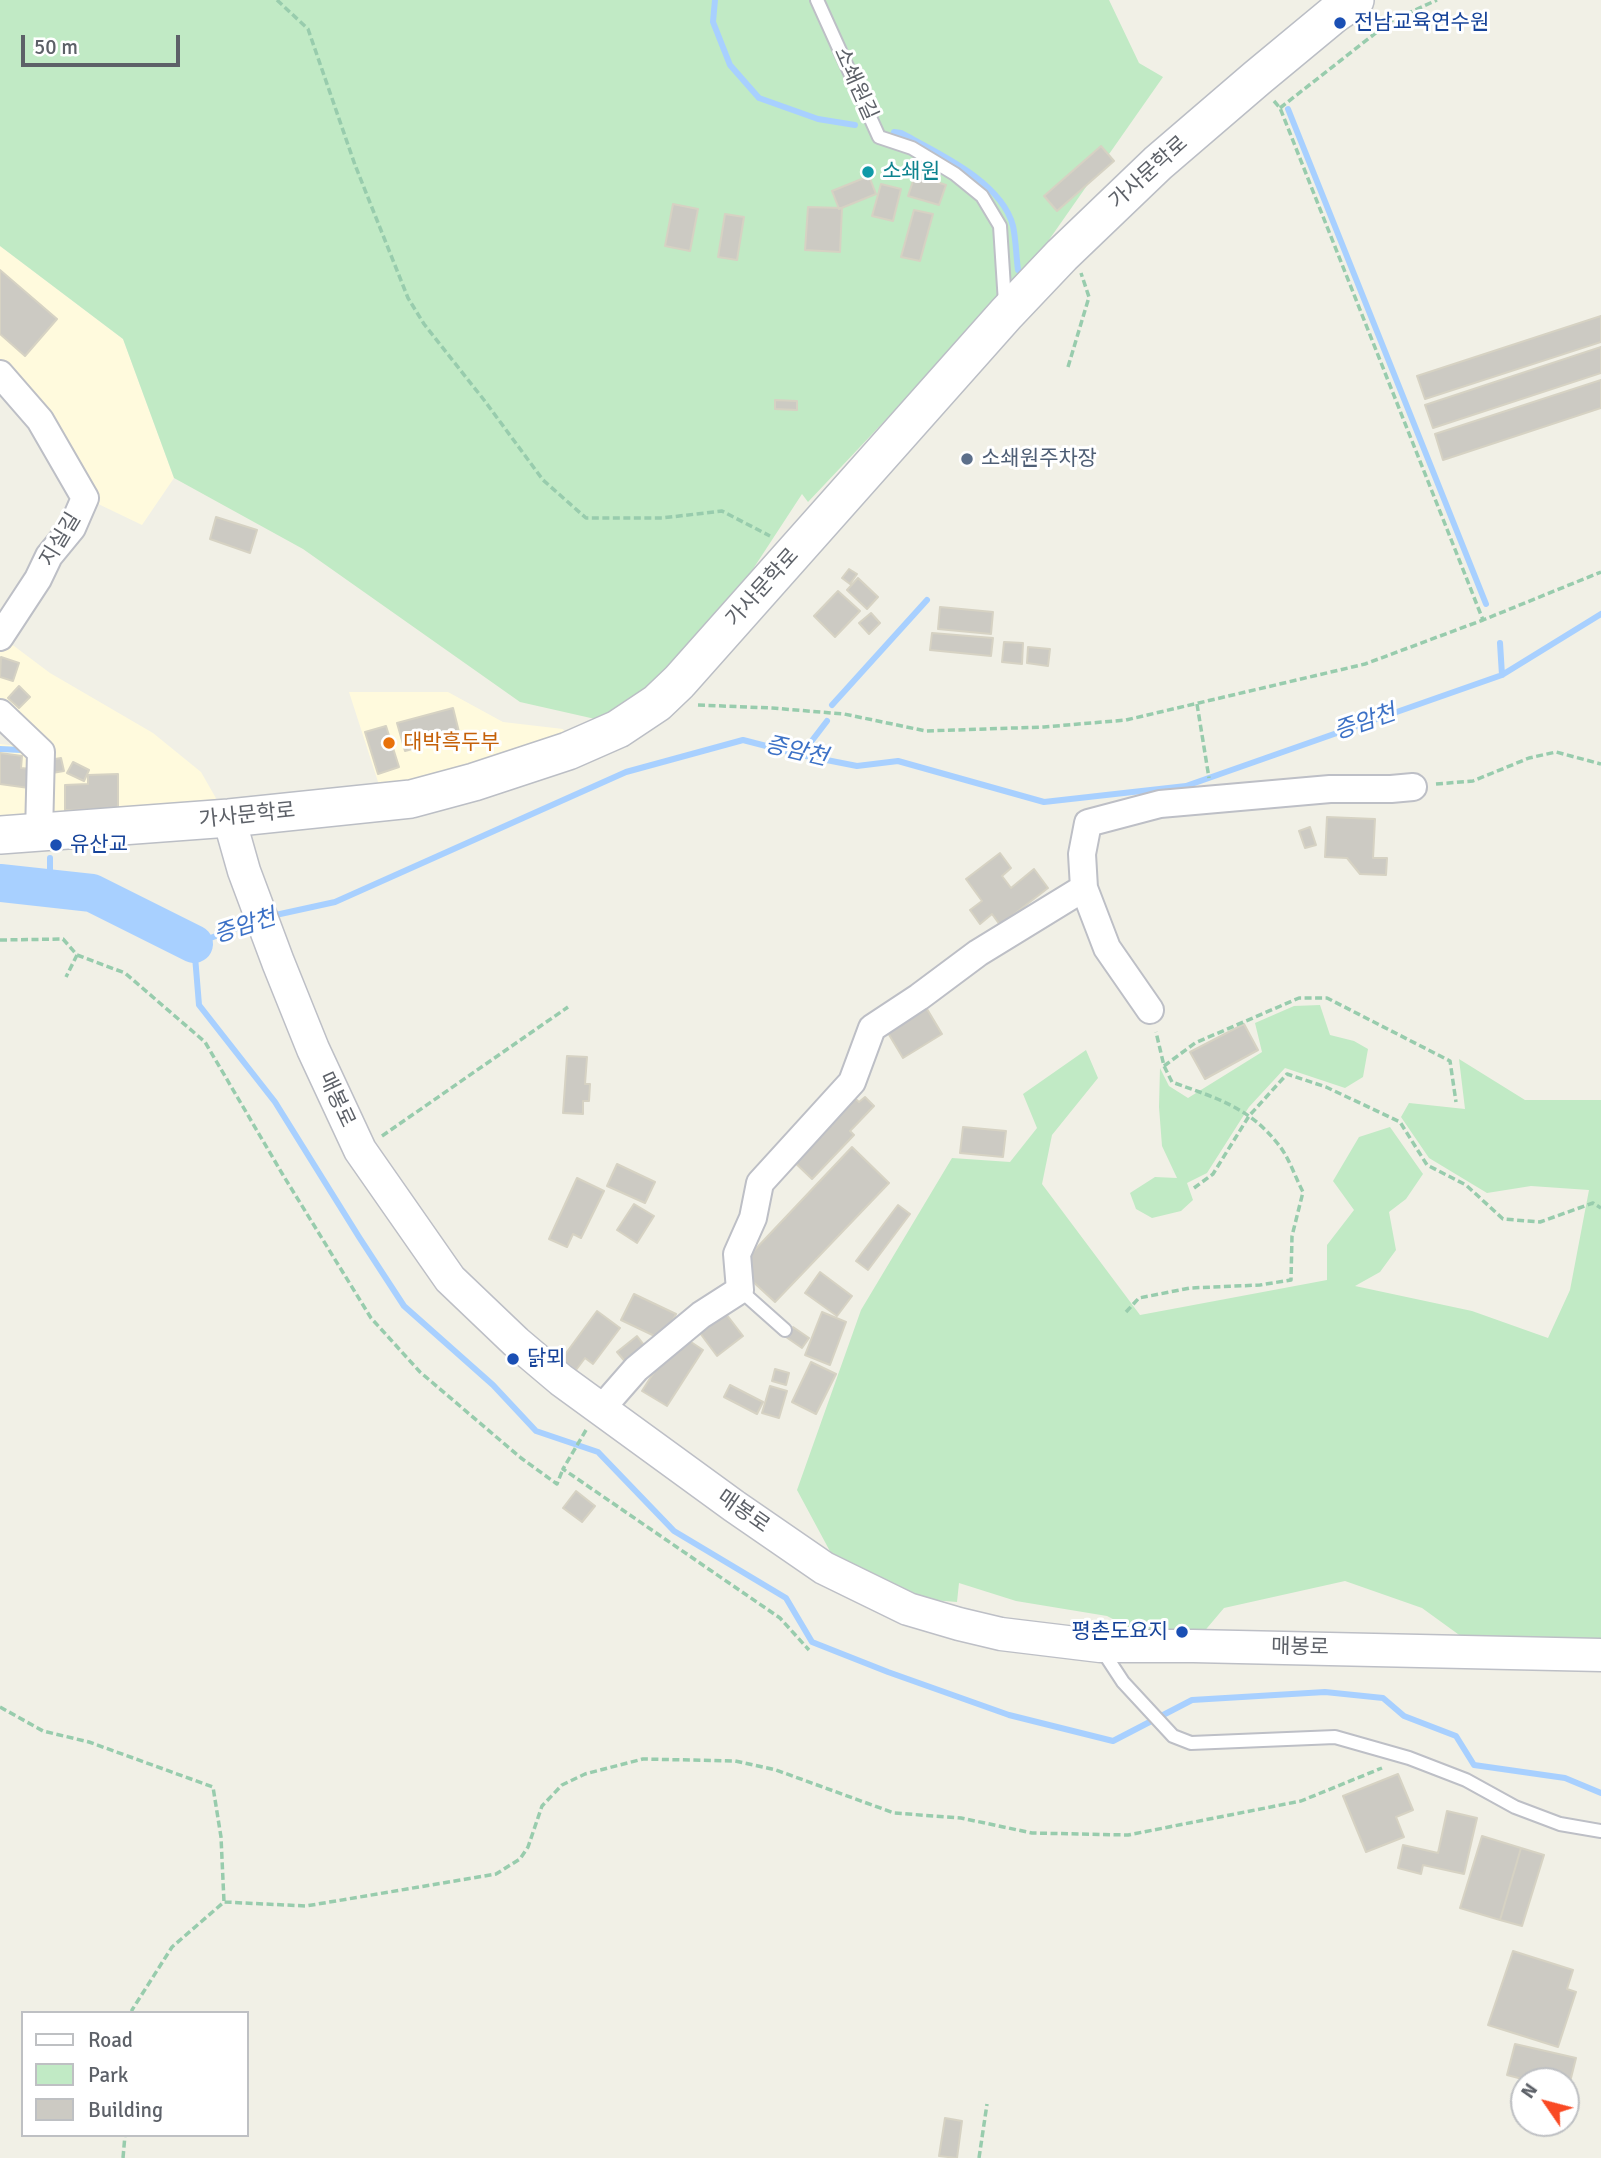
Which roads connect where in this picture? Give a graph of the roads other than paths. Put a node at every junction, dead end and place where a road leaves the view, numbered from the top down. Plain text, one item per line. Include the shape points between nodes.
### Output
1 (817, 0) edge
2 (1354, 0) edge
3 (1006, 314) junction
4 (0, 373) edge
5 (0, 637) edge
6 (0, 713) edge
7 (1413, 787) road end
8 (229, 818) junction
9 (39, 834) junction
10 (0, 835) edge
11 (1084, 888) junction
12 (1150, 1010) road end
13 (740, 1290) junction
14 (785, 1330) dead end
15 (596, 1415) junction
16 (1100, 1646) junction
17 (1601, 1655) edge
18 (1601, 1831) edge

1 - 3 lane, 소쇄원길 via 879,137 912,148 982,196 1000,226
2 - 3 main road, 가사문학로 via 1150,170
3 - 8 main road, 가사문학로 via 657,703 618,729 568,751 411,799
4 - 5 street, 지실길 via 40,420 85,498 72,528 49,556
6 - 9 street via 41,752
7 - 11 street via 1330,789 1160,804 1088,823 1082,854
8 - 9 main road, 가사문학로
8 - 15 street, 매봉로 via 278,962 359,1150 450,1279
9 - 10 main road, 가사문학로
11 - 12 street via 1107,948
11 - 13 street via 978,953 872,1028 852,1082 760,1183 753,1218 737,1254
13 - 14 lane
13 - 15 street via 701,1315 636,1369
15 - 16 street, 매봉로 via 824,1568 908,1609 1001,1634
16 - 17 street, 매봉로
16 - 18 lane via 1123,1682 1173,1736 1191,1743 1335,1737 1466,1780 1515,1807 1560,1824

